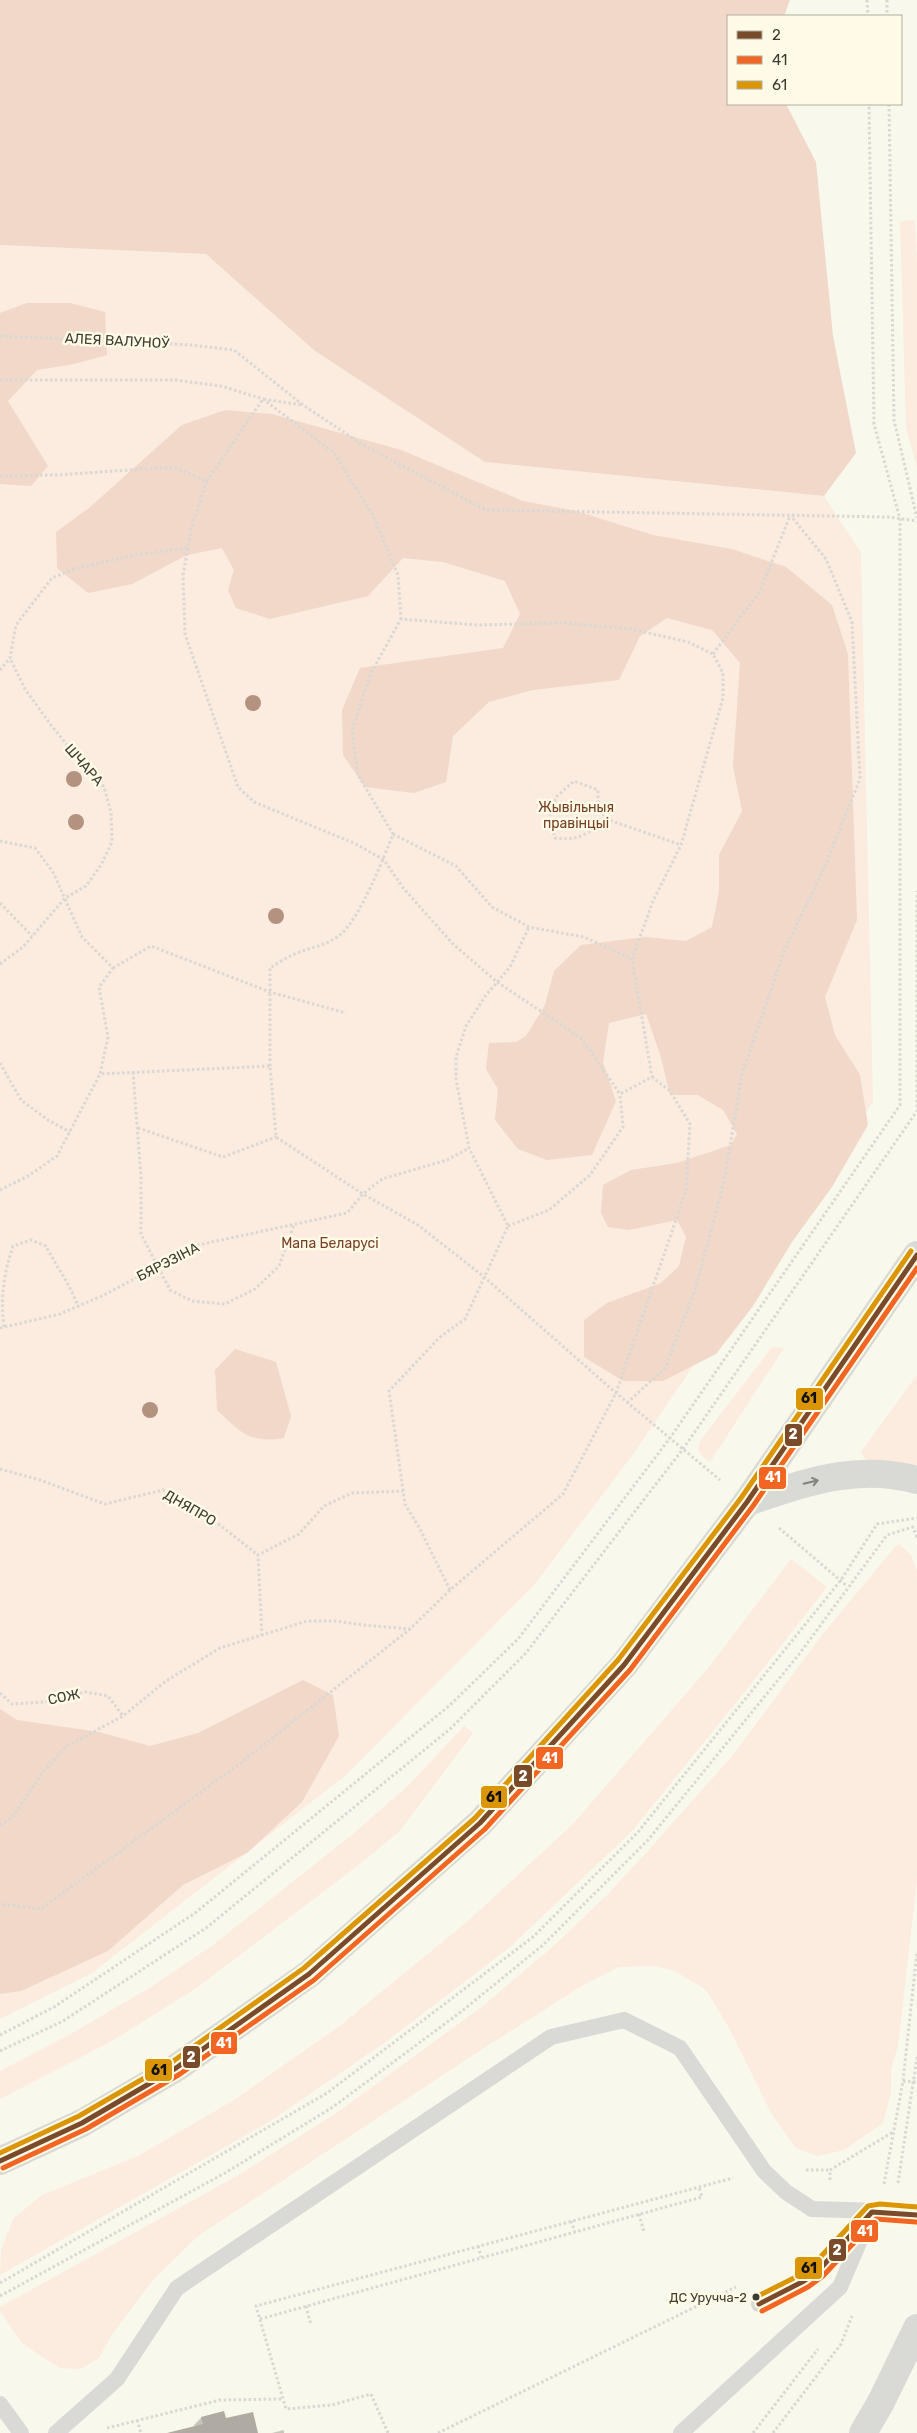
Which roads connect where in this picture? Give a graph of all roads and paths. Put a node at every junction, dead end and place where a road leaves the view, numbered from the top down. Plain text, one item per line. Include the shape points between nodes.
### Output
1 (867, 0) edge
2 (887, 0) edge
3 (868, 15) edge
4 (887, 15) edge
5 (869, 105) edge
6 (889, 105) edge
7 (0, 336) edge
8 (0, 380) edge
9 (263, 399) junction
10 (303, 405) junction
11 (0, 476) edge
12 (207, 481) junction
13 (790, 515) junction
14 (900, 519) junction
15 (917, 520) edge
16 (187, 548) junction
17 (401, 619) junction
18 (714, 654) junction
19 (10, 658) junction
20 (0, 670) edge
21 (606, 819) junction
22 (393, 834) junction
23 (0, 841) edge
24 (681, 845) junction
25 (384, 860) junction
26 (917, 891) edge
27 (65, 898) junction
28 (0, 903) edge
29 (529, 927) junction
30 (32, 936) junction
31 (632, 959) junction
32 (0, 964) edge
33 (113, 968) junction
34 (497, 982) junction
35 (270, 992) junction
36 (346, 1013) dead end
37 (0, 1063) edge
38 (270, 1066) junction
39 (134, 1072) junction
40 (100, 1074) junction
41 (652, 1077) junction
42 (620, 1094) junction
43 (138, 1128) junction
44 (70, 1132) junction
45 (276, 1137) junction
46 (469, 1148) junction
47 (0, 1190) edge
48 (363, 1194) junction
49 (294, 1224) junction
50 (508, 1226) junction
51 (917, 1255) edge
52 (157, 1267) junction
53 (483, 1276) junction
54 (78, 1306) junction
55 (2, 1328) edge
56 (616, 1393) junction
57 (627, 1403) junction
58 (670, 1438) junction
59 (0, 1469) edge
60 (917, 1480) edge
61 (404, 1491) junction
62 (748, 1502) junction
63 (917, 1518) edge
64 (917, 1538) edge
65 (258, 1555) junction
66 (450, 1590) junction
67 (410, 1629) junction
68 (262, 1636) junction
69 (0, 1693) edge
70 (122, 1716) junction
71 (0, 1825) edge
72 (0, 1904) edge
73 (0, 2035) edge
74 (0, 2051) edge
75 (903, 2081) dead end
76 (917, 2082) edge
77 (0, 2161) edge
78 (830, 2170) dead end
79 (764, 2171) junction
80 (699, 2187) junction
81 (872, 2212) junction
82 (638, 2214) junction
83 (917, 2215) edge
84 (571, 2220) junction
85 (575, 2232) junction
86 (644, 2232) dead end
87 (478, 2246) junction
88 (481, 2257) junction
89 (0, 2283) edge
90 (739, 2285) dead end
91 (0, 2296) edge
92 (759, 2304) dead end
93 (306, 2306) junction
94 (260, 2319) junction
95 (311, 2325) dead end
96 (917, 2328) edge
97 (283, 2399) junction
98 (0, 2404) edge
99 (138, 2420) junction
100 (104, 2429) dead end
101 (21, 2433) edge
102 (56, 2433) edge
103 (141, 2433) edge
104 (388, 2433) edge
105 (438, 2433) edge
106 (681, 2433) edge
107 (863, 2433) edge

1 - 3 path
2 - 4 path
5 - 14 path via 874,424
6 - 15 path via 894,420
7 - 10 path, АЛЕЯ ВАЛУНОЎ via 234,350
8 - 9 path via 175,380 221,386
9 - 10 path
9 - 12 path
9 - 17 path via 334,453 372,513 398,575
10 - 13 path via 363,445 486,510
11 - 12 path via 173,467
12 - 16 path
13 - 14 path
13 - 18 path via 760,591
13 - 57 path via 826,559 852,622 860,779 825,866 784,952 742,1074 724,1182 695,1290 665,1368
14 - 15 path
14 - 58 path via 900,1105
16 - 19 path via 135,555 74,569 52,578 16,625
16 - 25 path via 183,574 185,634 238,787 254,802 356,844
17 - 18 path via 477,625 564,623 631,629 688,642
17 - 22 path via 371,672 352,731 358,775
18 - 24 path via 723,673 723,698
19 - 20 path
19 - 27 path, ШЧАРА via 25,689 51,725 104,787 112,812 112,842 101,865 86,886
21 - 21 path via 598,805 598,790 574,781 556,797 549,817 555,838 570,840 584,836
21 - 24 path
22 - 25 path
22 - 29 path via 456,866 492,907
23 - 27 path via 35,848 53,872
24 - 31 path via 653,901
25 - 34 path via 404,889 453,944
25 - 35 path via 343,933 324,945 296,953 270,968
26 - 74 path via 917,1111 683,1449 525,1654 450,1729 206,1928 63,2021
27 - 30 path, ШЧАРА
27 - 33 path via 82,937
28 - 30 path
29 - 31 path via 584,937
29 - 34 path via 510,967
30 - 32 path, ШЧАРА
31 - 41 path
33 - 35 path via 151,946
33 - 40 path via 99,986 108,1037
34 - 42 path via 581,1038
34 - 46 path via 466,1026 456,1057 456,1079
35 - 36 path
35 - 38 path
37 - 44 path via 21,1100
38 - 39 path
38 - 45 path
39 - 40 path
39 - 43 path
40 - 44 path
41 - 42 path
41 - 56 path via 670,1091 690,1124 686,1191
42 - 50 path via 623,1126 590,1174 549,1210
43 - 45 path via 223,1157
43 - 52 path via 141,1234
44 - 47 path via 57,1156
45 - 48 path
46 - 48 path, БЯРЭЗІНА via 447,1160 382,1179
46 - 50 path
48 - 49 path, БЯРЭЗІНА via 347,1213
48 - 53 path via 418,1224
49 - 52 path, БЯРЭЗІНА via 198,1245
49 - 52 path via 279,1266 255,1289 225,1304 192,1301 170,1290
50 - 53 path
51 - 62 main road
52 - 54 path, БЯРЭЗІНА
53 - 56 path
53 - 61 path via 465,1319 440,1337 389,1392
54 - 55 path, БЯРЭЗІНА via 34,1322
54 - 55 path via 70,1285 46,1246 31,1240 13,1246 4,1272 0,1307
56 - 57 path
56 - 66 path via 563,1494
57 - 58 path
58 - 73 path via 518,1639 449,1706 195,1913 54,2007
59 - 65 path, ДНЯПРО via 105,1504 163,1490 212,1519
62 -> 60 main road via 804,1484 863,1472 893,1473
61 - 65 path via 352,1494 324,1506 299,1534
61 - 66 path via 405,1504
62 - 77 main road via 624,1665 480,1823 317,1968 176,2068 82,2123
63 - 89 path via 877,1524 840,1580 638,1832 533,1937 327,2093
64 - 91 path via 913,1527 887,1534 800,1653 648,1840 544,1944 462,2011 334,2107 224,2173
65 - 68 path
66 - 67 path
67 - 68 path via 307,1621
67 - 72 path via 242,1762 41,1909
68 - 70 path via 220,1648 166,1681
69 - 70 path, СОЖ via 12,1704 44,1702 85,1692 100,1694 108,1696
70 - 71 path via 67,1746 42,1773 12,1818
75 - 76 path
78 - 79 path
79 - 80 path
79 - 81 lane via 812,2210
79 - 102 lane via 680,2048 624,2020 551,2037 177,2288 117,2379
80 - 82 path via 702,2197
80 - 84 path
81 - 83 lane
81 - 92 lane via 819,2270
81 - 106 lane via 840,2287
82 - 85 path
82 - 86 path
84 - 85 path
84 - 87 path
85 - 88 path
87 - 88 path
87 - 94 path via 256,2306
88 - 93 path
90 - 105 path
93 - 94 path
93 - 95 path
94 - 97 path
96 - 107 main road
97 - 99 path via 220,2400
97 - 104 path via 286,2409 332,2406 371,2394
98 - 101 lane
99 - 100 path
99 - 103 path

